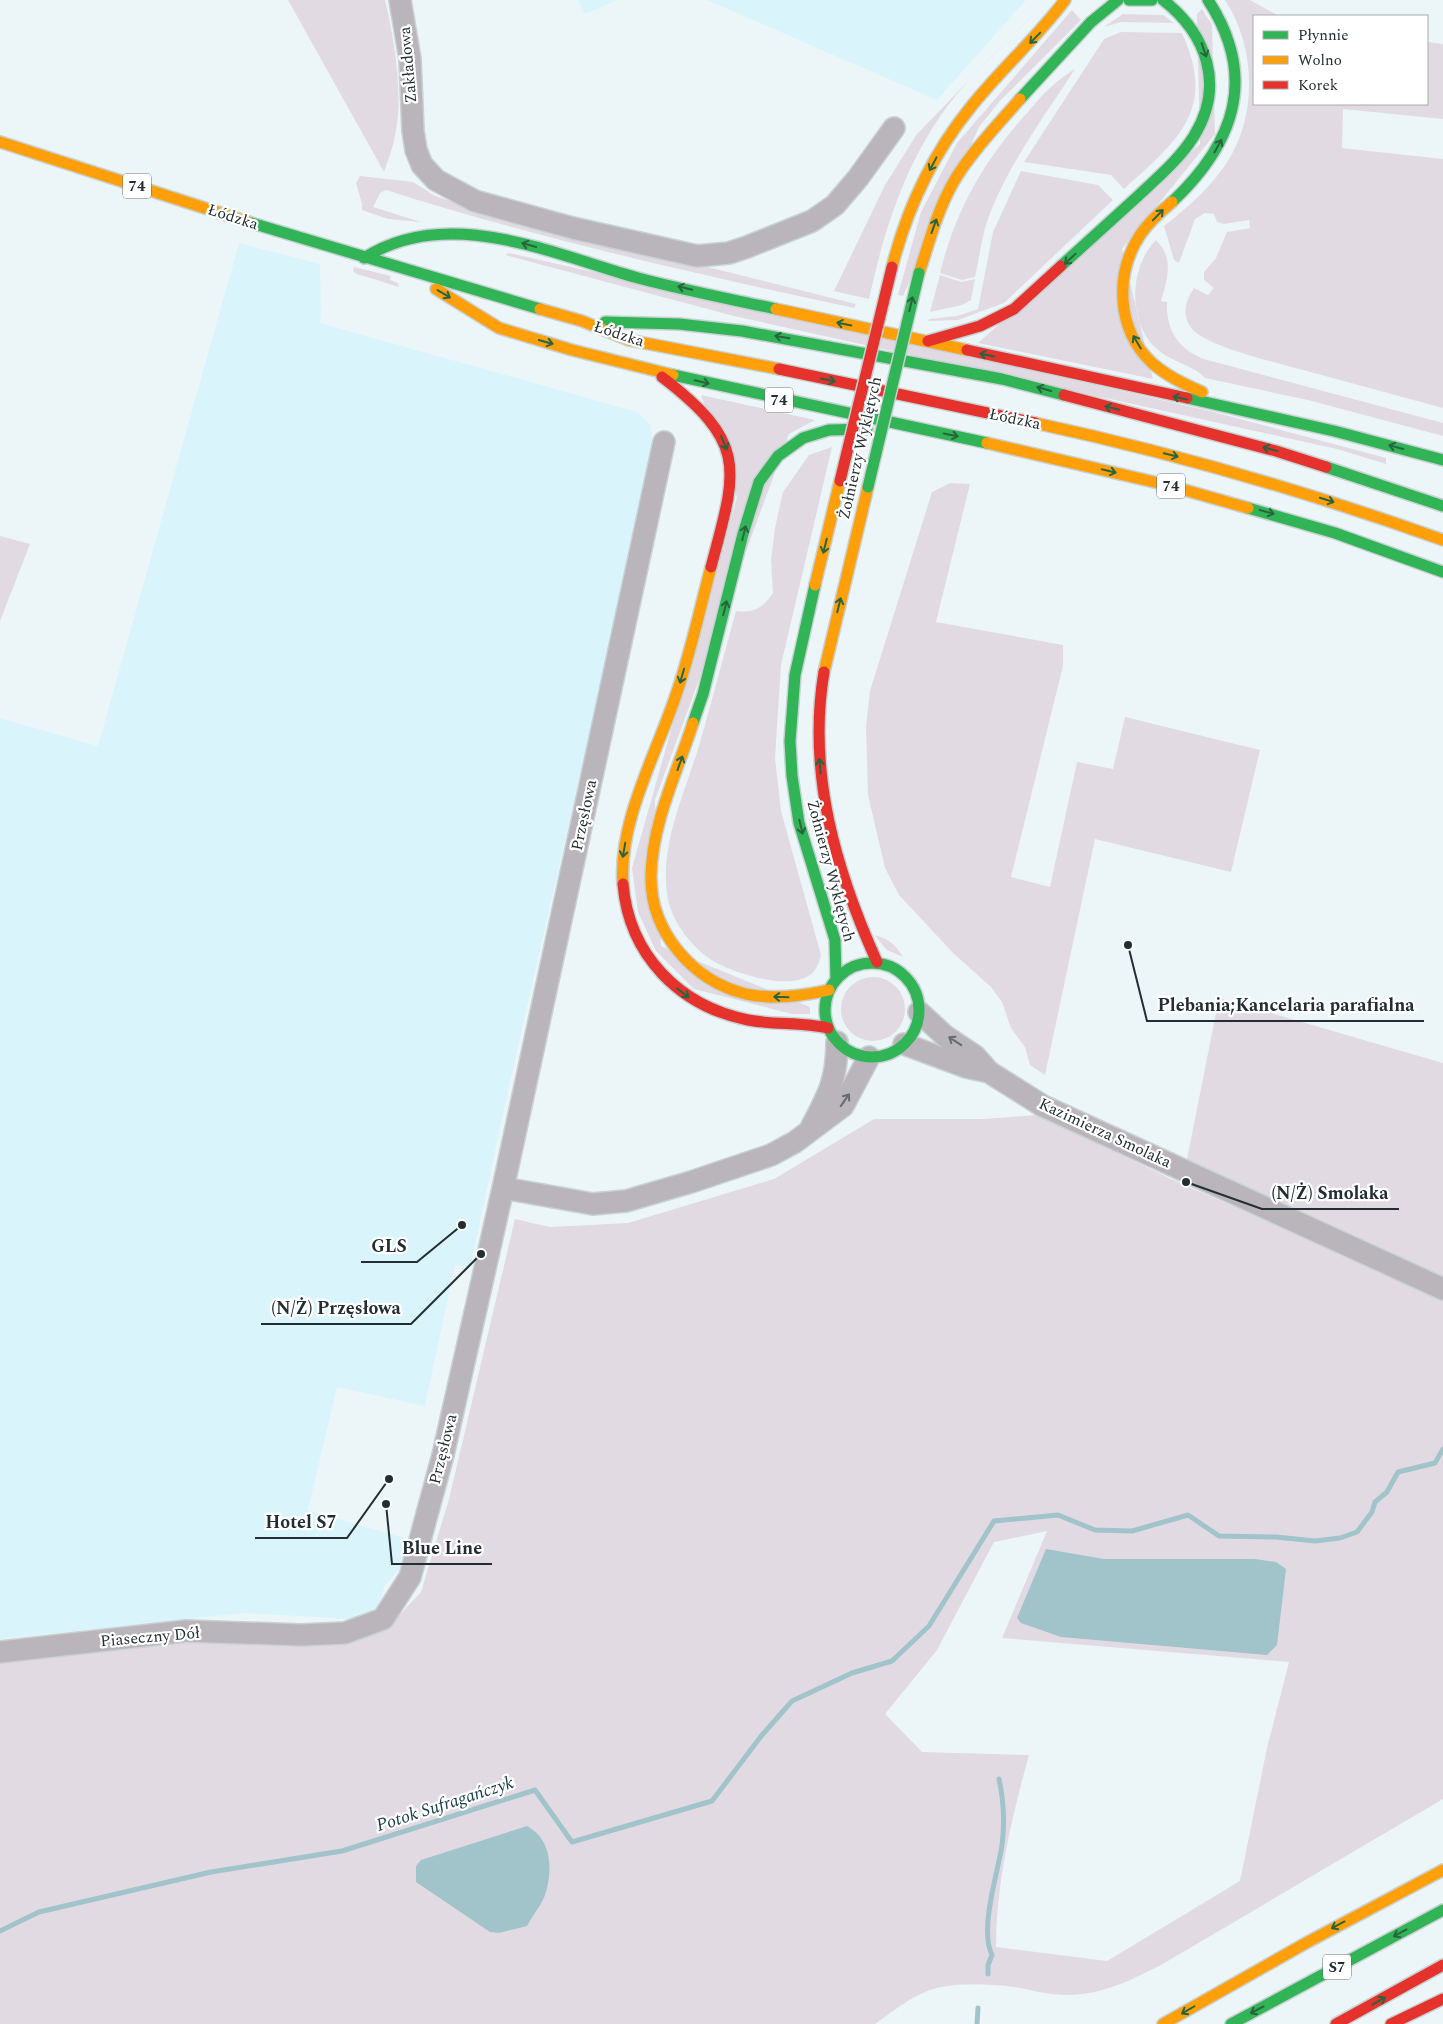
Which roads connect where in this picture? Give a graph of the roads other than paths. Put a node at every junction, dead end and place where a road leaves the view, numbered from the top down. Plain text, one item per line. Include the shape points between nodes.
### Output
1 (400, 0) edge
2 (1065, 0) edge
3 (1118, 0) edge
4 (1129, 0) edge
5 (1152, 0) edge
6 (1163, 0) edge
7 (1208, 0) edge
8 (894, 128) dead end
9 (0, 142) edge
10 (364, 258) junction
11 (402, 269) junction
12 (582, 321) junction
13 (926, 342) junction
14 (655, 371) junction
15 (1245, 410) junction
16 (903, 425) junction
17 (664, 442) dead end
18 (1443, 460) edge
19 (1443, 506) edge
20 (1443, 540) edge
21 (1443, 572) edge
22 (877, 962) junction
23 (836, 978) junction
24 (829, 990) junction
25 (919, 1012) junction
26 (832, 1035) junction
27 (904, 1044) junction
28 (869, 1057) junction
29 (989, 1072) junction
30 (808, 1132) junction
31 (502, 1188) junction
32 (1443, 1289) edge
33 (301, 1634) joint
34 (0, 1652) edge
35 (1443, 1870) edge
36 (1443, 1910) edge
37 (1443, 1966) edge
38 (1443, 1999) edge
39 (1163, 2024) edge
40 (1231, 2024) edge
41 (1336, 2024) edge
42 (1391, 2024) edge

1 - 8 street, Zakładowa via 410,59 416,150 429,173 475,201 646,246 706,256 729,253 760,243 824,214 848,190
2 -> 23 main road, Żołnierzy Wyklętych, bridge via 1041,32 970,107 948,137 920,187 903,228 800,648 790,741 792,776 799,823 835,940
22 -> 3 main road, Żołnierzy Wyklętych, bridge via 860,925 834,846 824,803 818,718 825,663 919,273 953,182 997,124 1091,22
4 - 5 main road
6 -> 13 main road via 1195,28 1206,52 1209,73 1207,101 1198,130 1169,167 1014,309 980,326
15 -> 7 main road via 1186,385 1144,354 1134,338 1122,299 1122,283 1132,250 1152,222 1205,167 1220,144 1232,114 1235,70 1229,38
9 - 10 main road, Łódzka / 74
10 - 11 main road, Łódzka / 74
13 -> 10 main road via 640,278 497,236 432,234 404,239
11 - 12 main road, Łódzka / 74
11 -> 14 main road via 499,328
19 -> 12 main road, Łódzka / 74 via 1276,451 1002,379 742,331 679,324
12 -> 20 main road, Łódzka / 74 via 629,340 695,351 1148,449 1322,499
15 -> 13 main road
14 -> 16 main road, 74
14 -> 26 main road via 699,406 714,423 726,447 731,468 730,487 678,691 628,829 622,866 625,907 643,950 676,988 692,1000 742,1018 809,1024
18 -> 15 main road
16 -> 21 main road, 74 via 1205,495 1335,533
24 -> 16 main road via 797,998 748,993 721,984 695,969 665,934 655,909 650,871 658,822 696,719 759,482 778,455 796,441 825,431
17 - 31 street, Przęsłowa
22 - 23 main road via 862,963
22 - 25 main road via 903,974 918,998
23 - 24 main road
24 - 26 main road via 825,1003
25 - 27 main road via 912,1035
29 -> 25 street, Kazimierza Smolaka via 975,1056
26 - 28 main road via 857,1055
26 - 30 street via 837,1069 826,1100
27 - 28 main road via 894,1052
27 - 29 street, Kazimierza Smolaka via 966,1068
30 -> 28 street via 842,1106
29 - 32 street, Kazimierza Smolaka via 1043,1106
30 - 31 street via 771,1154 626,1201 592,1204
31 - 33 street, Przęsłowa via 442,1455 410,1577 383,1618 345,1633
33 - 34 street, Piaseczny Dół via 186,1631
35 -> 39 main road via 1306,1942
36 -> 40 main road, S7
41 -> 37 main road
38 - 42 main road

